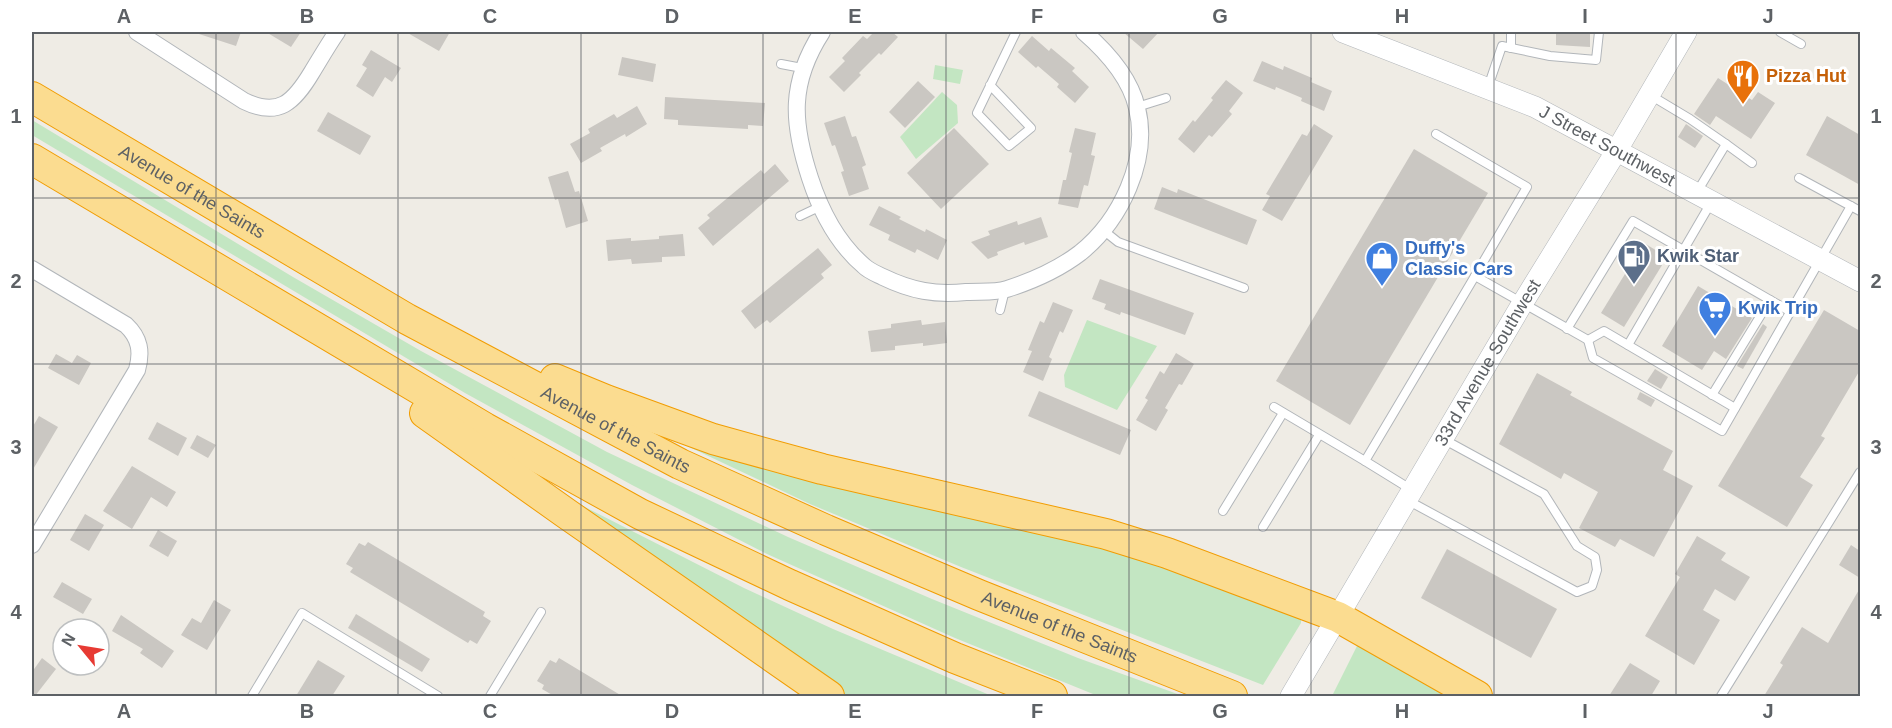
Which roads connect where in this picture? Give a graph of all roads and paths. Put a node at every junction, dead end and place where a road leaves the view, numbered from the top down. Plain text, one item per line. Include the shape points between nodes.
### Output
1 (137, 32) edge
2 (336, 32) edge
3 (822, 32) edge
4 (1016, 32) edge
5 (1084, 32) edge
6 (1343, 32) edge
7 (1511, 32) edge
8 (1599, 32) edge
9 (1686, 32) edge
10 (1780, 32) edge
11 (1801, 44) dead end
12 (1511, 48) junction
13 (781, 64) dead end
14 (802, 68) junction
15 (990, 86) junction
16 (1487, 87) junction
17 (1650, 95) junction
18 (32, 97) edge
19 (1167, 99) dead end
20 (1137, 107) junction
21 (1436, 134) dead end
22 (1726, 144) junction
23 (1617, 150) junction
24 (32, 159) edge
25 (1752, 163) dead end
26 (1799, 178) dead end
27 (1705, 196) junction
28 (1851, 206) junction
29 (819, 207) junction
30 (1860, 211) edge
31 (800, 216) dead end
32 (1103, 230) junction
33 (1683, 251) junction
34 (1821, 260) junction
35 (32, 269) edge
36 (1475, 276) junction
37 (1860, 281) edge
38 (1244, 288) dead end
39 (254, 290) junction
40 (1005, 290) junction
41 (1770, 300) junction
42 (1522, 304) junction
43 (1000, 310) dead end
44 (1791, 312) junction
45 (407, 319) junction
46 (1567, 329) junction
47 (1588, 340) junction
48 (1628, 345) junction
49 (1712, 395) junction
50 (1274, 407) dead end
51 (1735, 408) junction
52 (1283, 413) junction
53 (1320, 435) junction
54 (1443, 439) junction
55 (1365, 461) junction
56 (1860, 472) edge
57 (1410, 495) junction
58 (1223, 511) dead end
59 (1263, 527) dead end
60 (32, 545) edge
61 (541, 612) dead end
62 (1338, 617) junction
63 (1226, 694) edge
64 (252, 696) edge
65 (438, 696) edge
66 (490, 696) edge
67 (829, 696) edge
68 (1052, 696) edge
69 (1291, 696) edge
70 (1478, 696) edge
71 (1721, 696) edge

1 - 2 street via 258,108 287,104 299,94
3 - 14 street
4 - 15 lane
5 - 20 street via 1107,52 1128,84
6 - 16 street, J Street Southwest
7 - 12 lane
8 - 12 lane via 1596,60
9 - 17 street, 33rd Avenue Southwest
10 - 11 lane
12 - 16 lane via 1502,46
13 - 14 lane
14 - 29 street via 796,108 800,148
15 - 15 lane via 977,113 1009,146 1030,128
16 - 23 street, J Street Southwest
17 - 22 lane
17 - 23 street, 33rd Avenue Southwest
18 - 45 highway, Avenue of the Saints
19 - 20 lane
20 - 32 street via 1141,131 1136,163 1125,196
21 - 36 lane via 1527,188
22 - 25 lane
22 - 27 lane
23 - 27 street, J Street Southwest
23 - 42 street, 33rd Avenue Southwest
24 - 39 highway
26 - 28 lane
27 - 33 lane
27 - 34 street, J Street Southwest
28 - 30 lane
28 - 34 lane
29 - 31 lane
29 - 40 street via 838,238 865,268 905,288 943,294
32 - 38 lane via 1118,242
32 - 40 street via 1080,253 1048,273
33 - 41 lane
33 - 46 lane via 1633,221
33 - 48 lane
34 - 37 street, J Street Southwest
34 - 44 lane
35 - 60 street via 126,325 136,334 140,357 137,370
36 - 42 lane
36 - 55 lane
39 - 67 highway
39 - 68 highway via 485,428 640,514 955,658
40 - 43 lane
41 - 44 lane
41 - 49 lane
42 - 46 lane
42 - 54 street, 33rd Avenue Southwest
44 - 51 lane
45 - 62 highway via 713,439 822,469 1106,534
45 - 63 highway, Avenue of the Saints via 680,464 826,531
46 - 47 lane
47 - 48 lane via 1604,331
47 - 51 lane via 1593,358 1722,431
48 - 49 lane
49 - 51 lane
50 - 52 lane
52 - 53 lane
52 - 58 lane
53 - 55 lane
53 - 59 lane
54 - 57 street, 33rd Avenue Southwest
54 - 57 lane via 1544,494 1577,546 1595,557 1597,570 1592,586 1577,592
55 - 57 lane
56 - 71 lane
57 - 62 street, 33rd Avenue Southwest
61 - 66 lane
62 - 69 street, 33rd Avenue Southwest
62 - 70 highway
64 - 65 lane via 302,613

